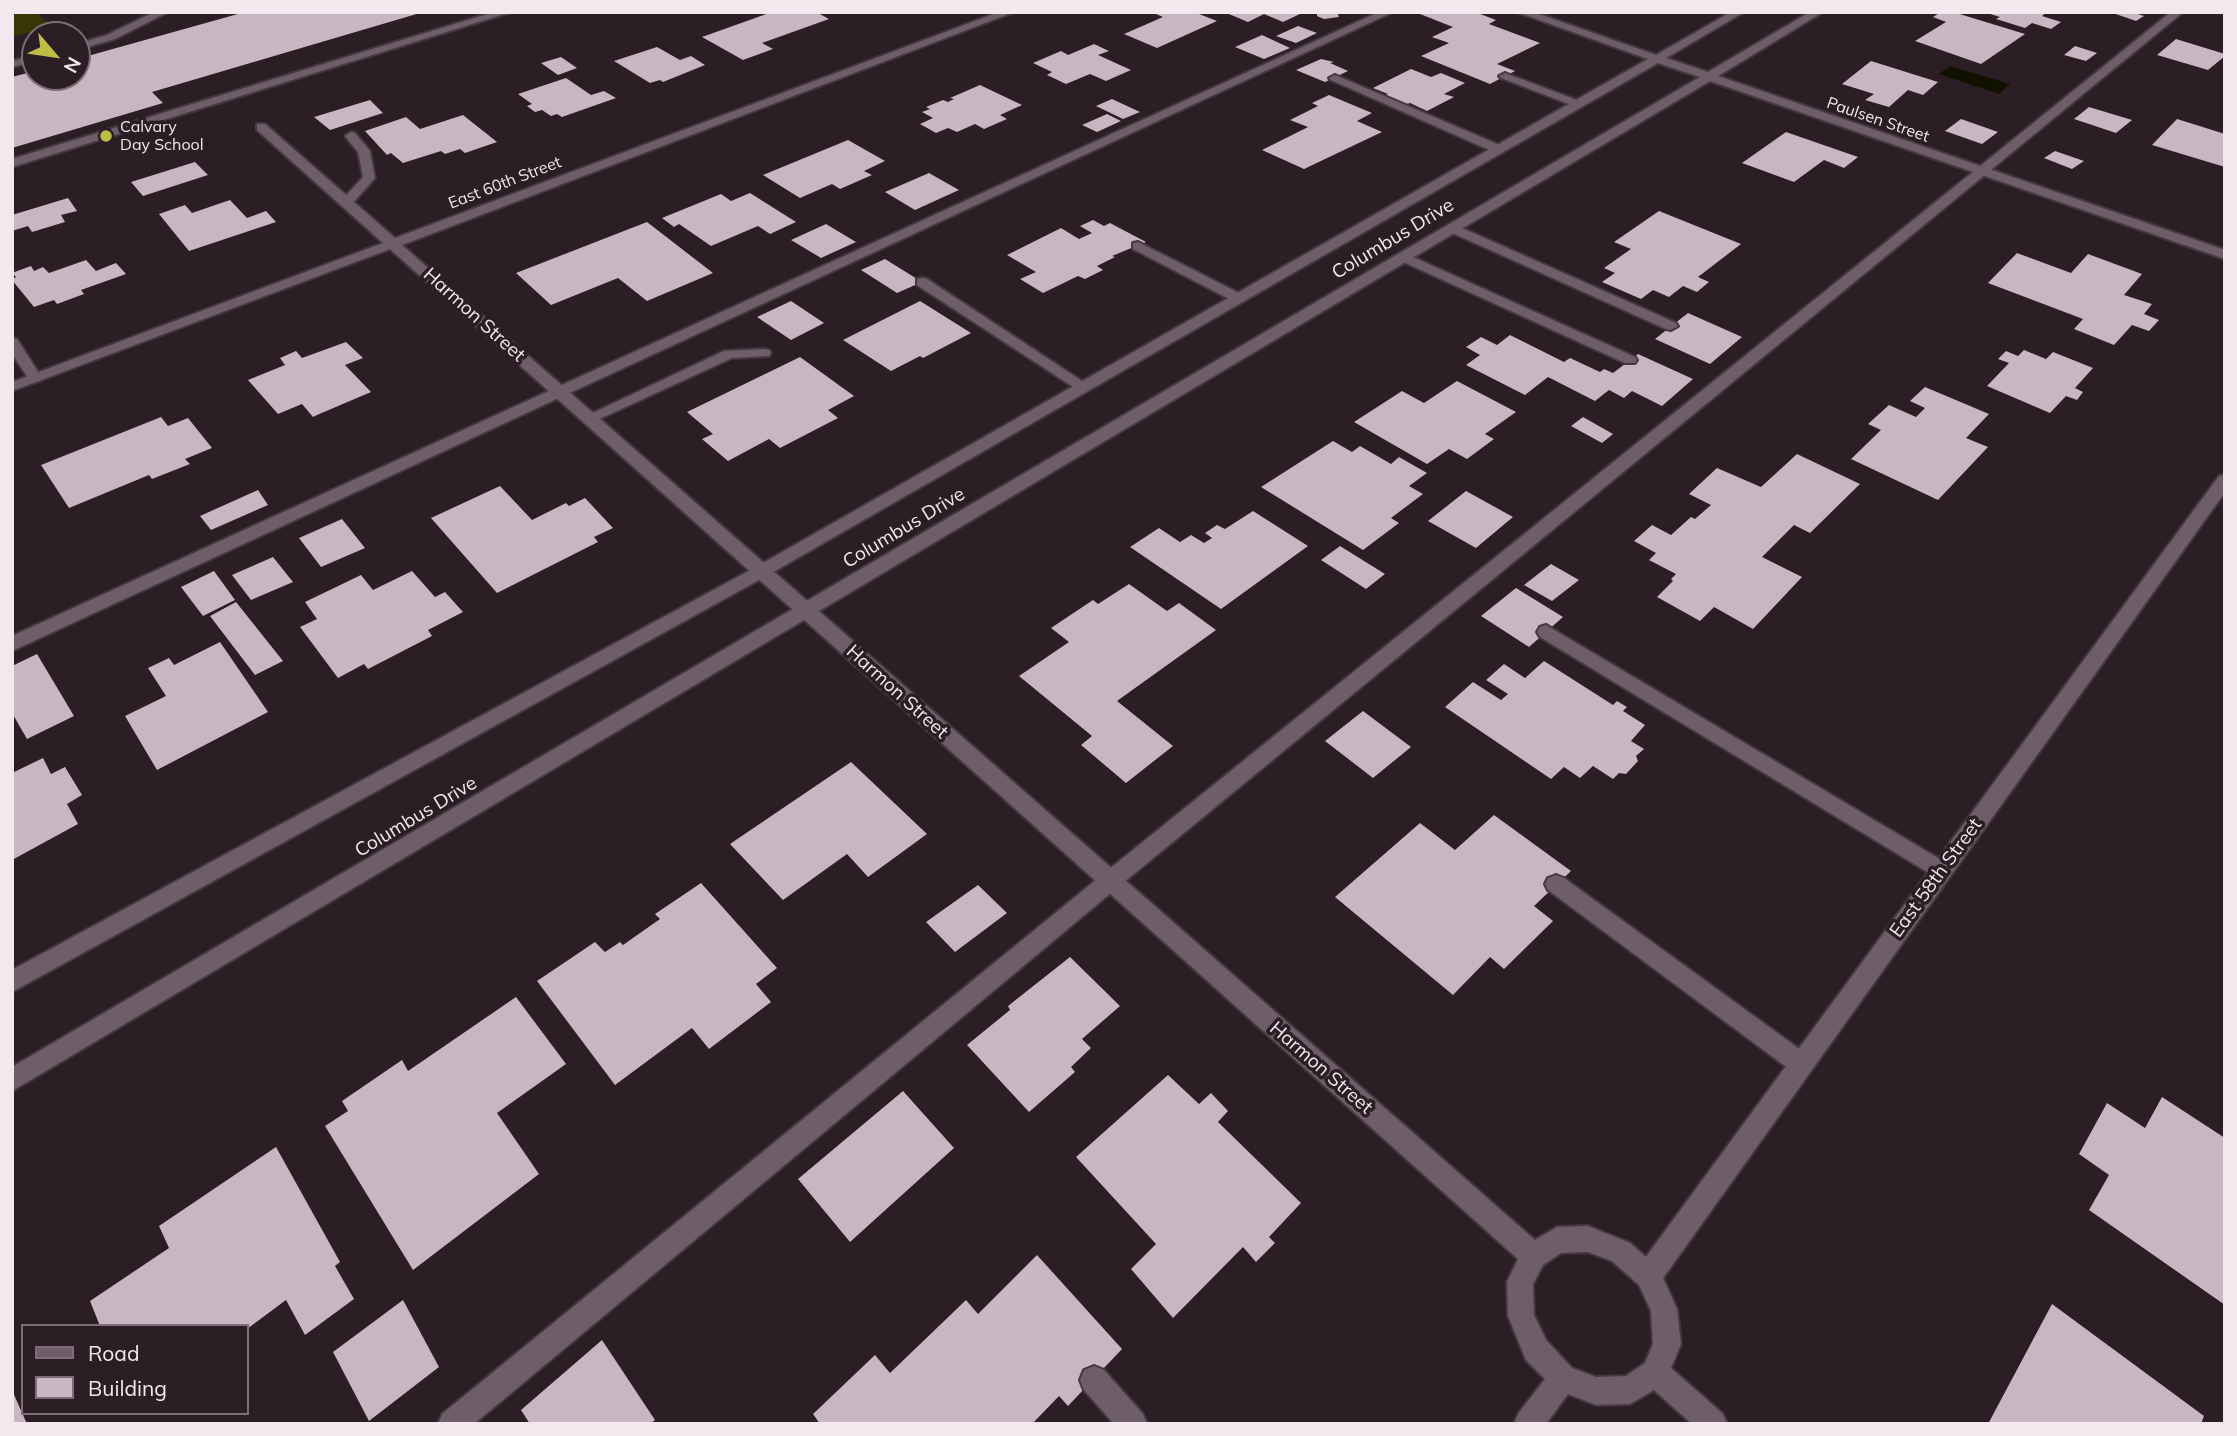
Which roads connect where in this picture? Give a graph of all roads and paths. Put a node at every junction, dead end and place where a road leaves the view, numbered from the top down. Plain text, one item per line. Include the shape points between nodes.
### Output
1 (154, 12) edge
2 (163, 12) edge
3 (506, 12) edge
4 (1009, 12) edge
5 (1388, 12) edge
6 (1522, 12) edge
7 (1740, 12) edge
8 (1818, 12) edge
9 (2178, 12) edge
10 (106, 25) dead end
11 (91, 43) edge
12 (1655, 60) junction
13 (1505, 76) dead end
14 (1335, 78) dead end
15 (1708, 78) junction
16 (1578, 104) junction
17 (261, 127) dead end
18 (351, 136) dead end
19 (1498, 149) junction
20 (12, 163) edge
21 (1980, 171) junction
22 (346, 202) junction
23 (1453, 228) junction
24 (393, 244) junction
25 (1138, 246) dead end
26 (2225, 255) edge
27 (1404, 257) junction
28 (922, 282) dead end
29 (1238, 298) junction
30 (1671, 326) dead end
31 (12, 342) edge
32 (764, 353) dead end
33 (1630, 360) dead end
34 (35, 378) junction
35 (12, 387) edge
36 (1083, 387) junction
37 (560, 392) junction
38 (590, 418) junction
39 (2225, 480) edge
40 (762, 571) junction
41 (807, 610) junction
42 (1546, 632) dead end
43 (12, 644) edge
44 (1941, 870) junction
45 (1110, 881) junction
46 (1556, 884) dead end
47 (12, 982) edge
48 (1801, 1064) junction
49 (12, 1080) edge
50 (1534, 1256) junction
51 (1648, 1276) junction
52 (1655, 1373) junction
53 (1563, 1378) junction
54 (1094, 1380) dead end
55 (452, 1424) edge
56 (1133, 1424) edge
57 (1528, 1424) edge
58 (1713, 1424) edge

1 - 10 street
2 - 11 street
3 - 20 street
4 - 24 street, East 60th Street
5 - 37 street
6 - 12 street, Paulsen Street
7 - 12 street, Columbus Drive
8 - 15 street, Columbus Drive
9 - 21 lane
12 - 15 street, Paulsen Street
12 - 16 street, Columbus Drive
13 - 16 street
14 - 19 street
15 - 21 street, Paulsen Street
15 - 23 street, Columbus Drive
16 - 19 street, Columbus Drive
17 - 22 street, Harmon Street
18 - 22 street via 364,151 369,178
19 - 29 street, Columbus Drive
21 - 26 street, Paulsen Street
21 - 45 lane
22 - 24 street, Harmon Street
23 - 27 street, Columbus Drive
23 - 30 street
24 - 34 street, East 60th Street
24 - 37 street, Harmon Street
25 - 29 street
27 - 33 lane
27 - 41 street, Columbus Drive
28 - 36 street
29 - 36 street, Columbus Drive
31 - 34 street
32 - 38 street via 729,354
34 - 35 street, East 60th Street
36 - 40 street, Columbus Drive
37 - 38 street, Harmon Street
37 - 43 street
38 - 40 street, Harmon Street
39 - 44 street, East 58th Street
40 - 41 street, Harmon Street
40 - 47 street, Columbus Drive
41 - 45 street, Harmon Street
41 - 49 street, Columbus Drive
42 - 44 street
44 - 48 street, East 58th Street
45 - 50 street, Harmon Street
45 - 55 lane
46 - 48 street
48 - 51 street, East 58th Street
50 - 51 street via 1558,1240 1588,1239 1621,1252
50 - 53 street via 1520,1282 1521,1316 1536,1350
51 - 52 street via 1664,1309 1667,1344
52 - 53 street via 1630,1390 1596,1391
52 - 58 street
53 - 57 street
54 - 56 street

